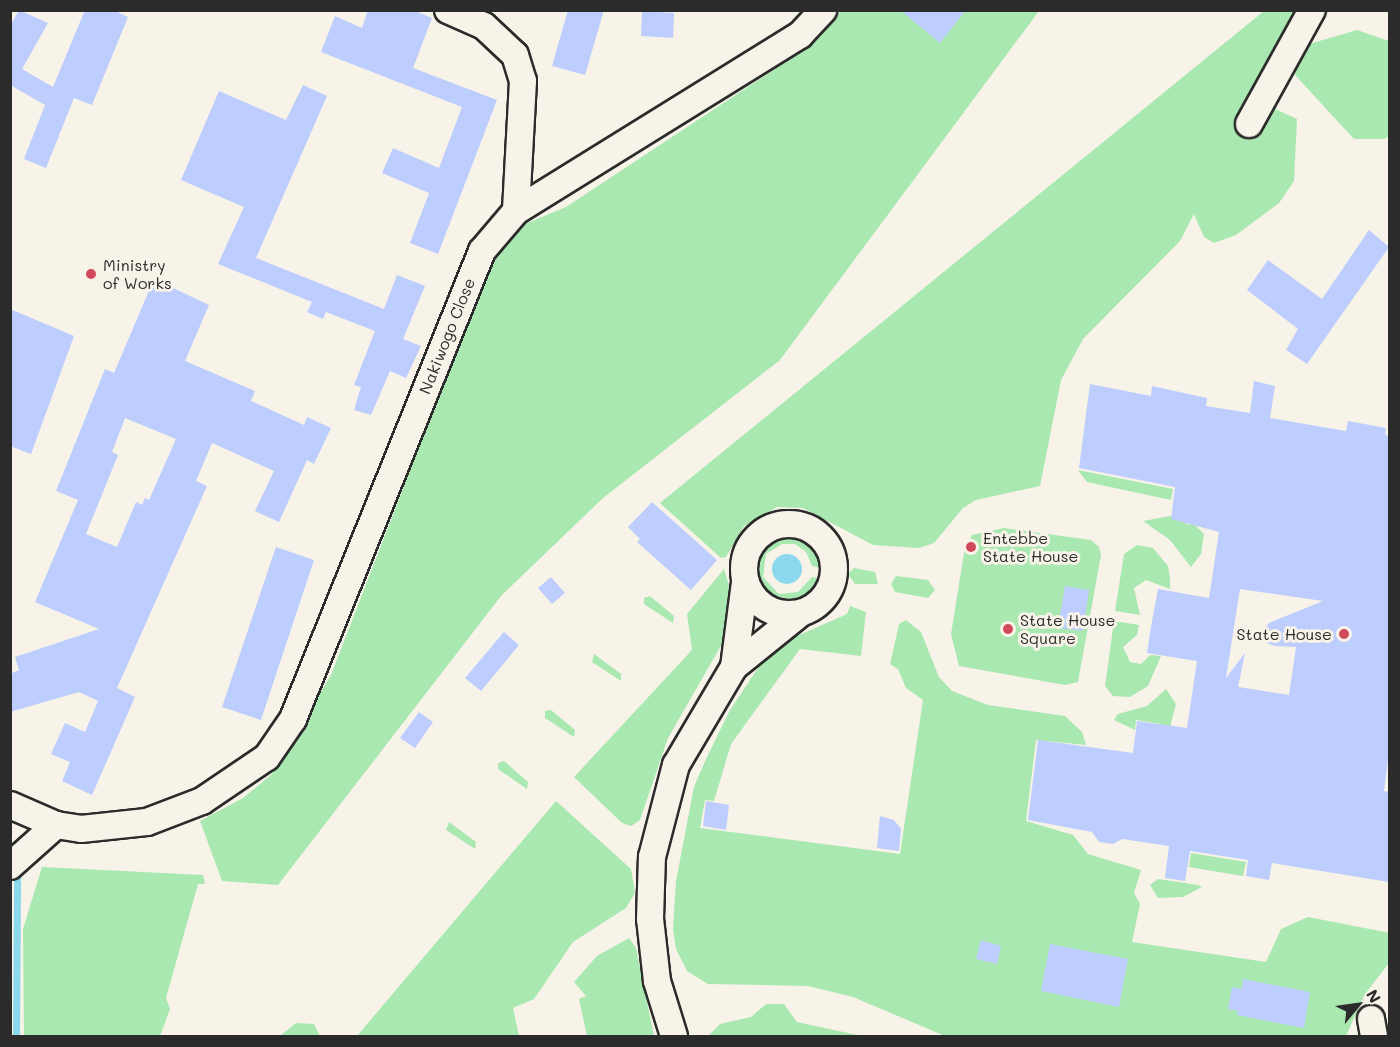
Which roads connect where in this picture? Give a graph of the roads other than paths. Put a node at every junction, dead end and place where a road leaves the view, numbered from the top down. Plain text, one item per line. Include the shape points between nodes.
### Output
1 (448, 10) edge
2 (823, 10) edge
3 (1312, 10) edge
4 (1249, 124) dead end
5 (516, 211) junction
6 (745, 582) junction
7 (801, 613) junction
8 (734, 667) junction
9 (10, 806) edge
10 (56, 825) junction
11 (10, 866) edge
12 (674, 1036) edge

1 - 5 street via 484,26 514,55 523,81
2 - 5 street, Nakiwogo Close via 800,35
3 - 4 street
5 - 10 street, Nakiwogo Close via 482,251 294,719 267,758 226,788 178,813 147,822 81,829
6 - 7 street via 766,609
6 - 7 street via 745,557 756,537 777,524 812,529 831,551 834,575 824,598
6 - 8 street
7 - 8 street
8 - 12 street via 676,765 652,857 650,902 657,981
9 - 10 street, Nakiwogo Close
10 - 11 street

